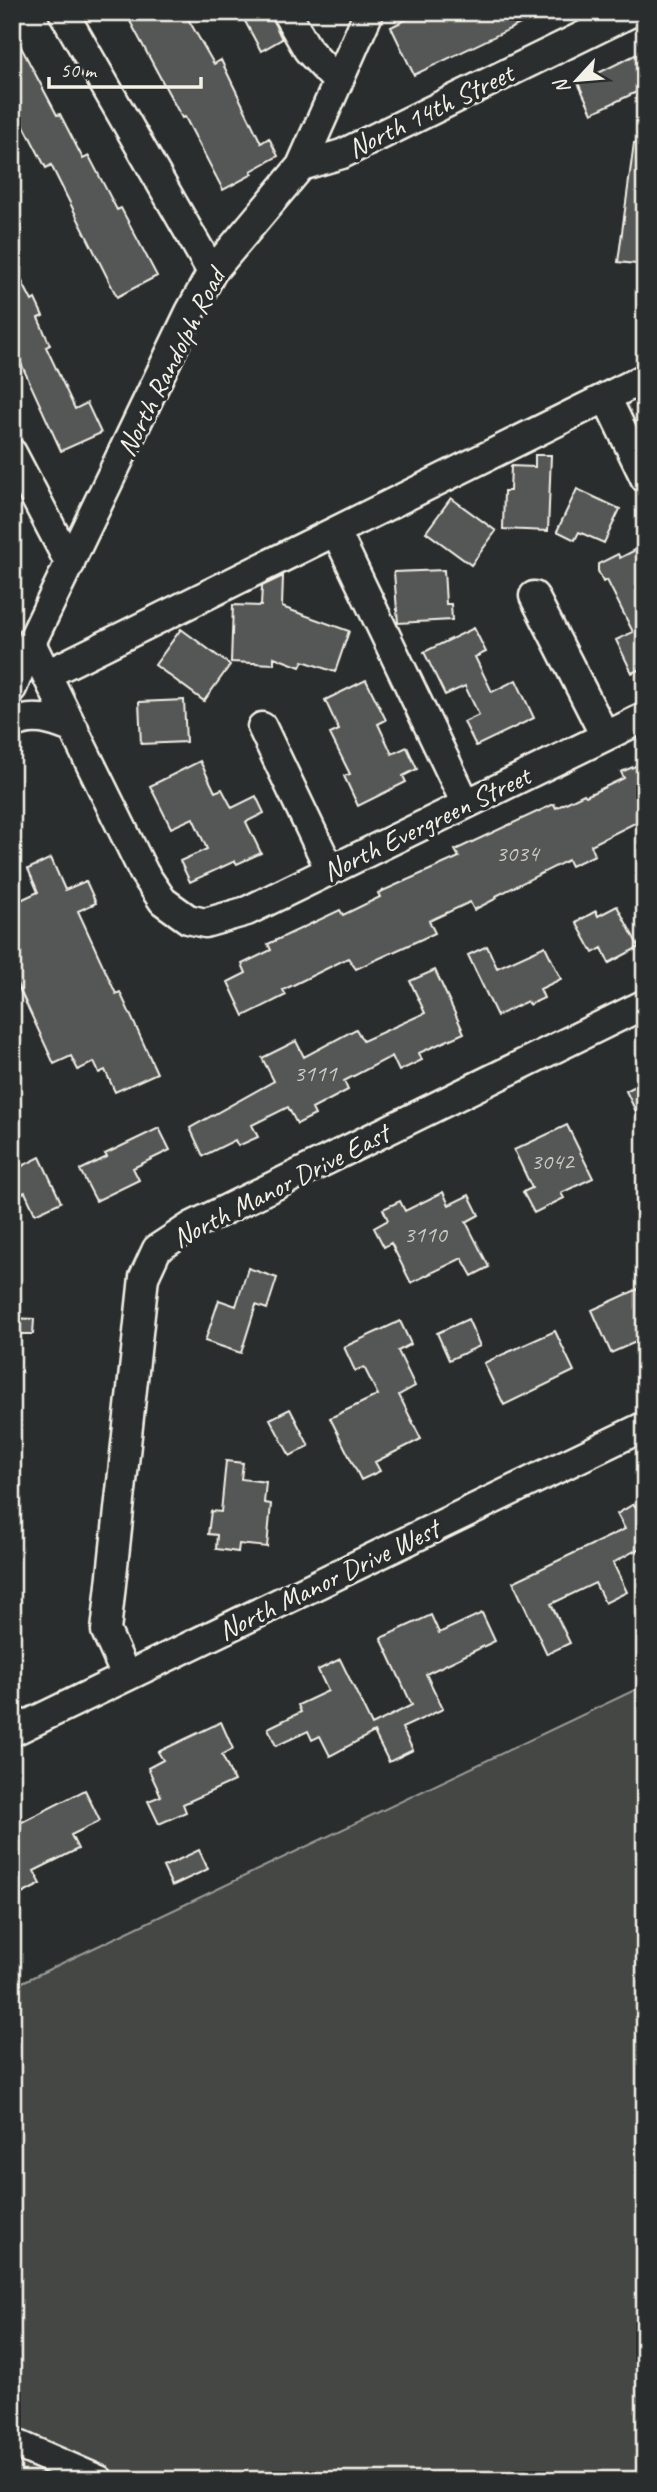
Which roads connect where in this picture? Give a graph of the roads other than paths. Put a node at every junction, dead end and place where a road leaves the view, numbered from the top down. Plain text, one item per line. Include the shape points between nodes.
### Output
1 (63, 12) edge
2 (286, 12) edge
3 (369, 12) edge
4 (632, 12) edge
5 (337, 81) junction
6 (302, 166) junction
7 (212, 272) junction
8 (645, 379) edge
9 (606, 397) junction
10 (12, 453) edge
11 (645, 478) edge
12 (336, 532) junction
13 (69, 564) junction
14 (534, 596) dead end
15 (32, 642) junction
16 (47, 674) junction
17 (12, 688) edge
18 (645, 717) edge
19 (12, 724) edge
20 (261, 727) dead end
21 (74, 729) junction
22 (605, 736) junction
23 (466, 804) junction
24 (330, 870) junction
25 (645, 1003) edge
26 (645, 1426) edge
27 (126, 1676) junction
28 (12, 1732) edge
29 (12, 2442) edge
30 (99, 2480) edge

1 - 7 street
2 - 5 street via 309,50
3 - 5 street, North Randolph Road
4 - 6 street, North 14th Street via 342,154
5 - 6 street, North Randolph Road
6 - 7 street, North Randolph Road
7 - 13 street, North Randolph Road
8 - 9 street
9 - 11 street
9 - 12 street
10 - 13 street
12 - 16 street
12 - 23 street
13 - 15 street, North Randolph Road
14 - 22 street
15 - 16 street
15 - 17 street, North Randolph Road
16 - 21 street
18 - 22 street, North Evergreen Street
19 - 21 street via 48,719
20 - 24 street
21 - 24 street, North Evergreen Street via 144,873 163,901 188,919 205,923 247,911
22 - 23 street, North Evergreen Street
23 - 24 street, North Evergreen Street
25 - 27 street, North Manor Drive East via 192,1226 157,1249 144,1277 106,1631
26 - 27 street, North Manor Drive West
27 - 28 street, North Manor Drive West
29 - 30 street

